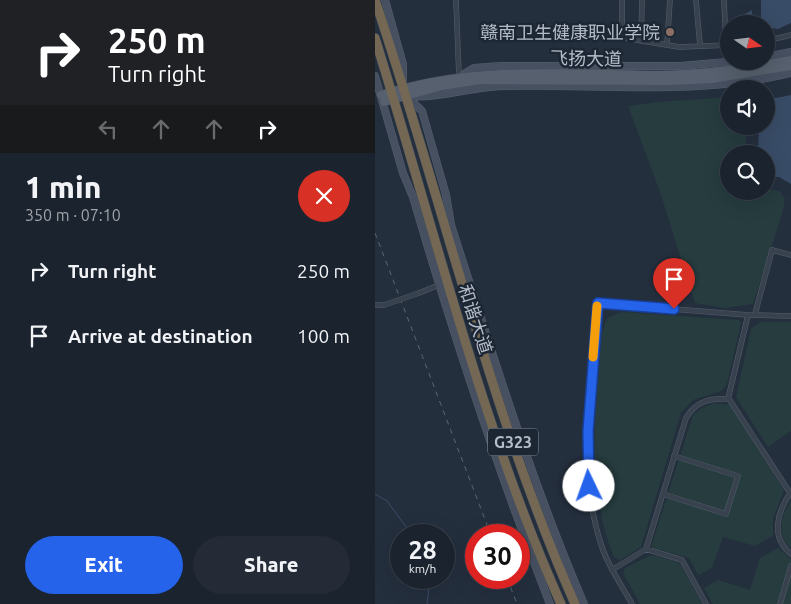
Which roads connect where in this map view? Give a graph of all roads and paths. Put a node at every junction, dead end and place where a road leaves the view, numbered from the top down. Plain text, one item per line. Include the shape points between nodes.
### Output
1 (375, 0) edge
2 (385, 0) edge
3 (456, 0) edge
4 (622, 0) edge
5 (642, 0) edge
6 (670, 0) edge
7 (696, 0) edge
8 (724, 0) edge
9 (725, 15) edge
10 (791, 35) edge
11 (375, 38) edge
12 (775, 39) edge
13 (641, 41) junction
14 (667, 45) junction
15 (699, 46) junction
16 (720, 46) edge
17 (791, 52) edge
18 (775, 55) edge
19 (791, 60) edge
20 (775, 62) edge
21 (720, 64) edge
22 (681, 66) junction
23 (791, 66) edge
24 (720, 67) edge
25 (753, 73) junction
26 (791, 73) edge
27 (657, 75) junction
28 (375, 76) edge
29 (779, 76) junction
30 (459, 77) junction
31 (713, 79) junction
32 (639, 80) junction
33 (698, 87) junction
34 (662, 88) junction
35 (404, 92) junction
36 (392, 96) junction
37 (425, 98) junction
38 (382, 99) junction
39 (422, 111) junction
40 (791, 255) edge
41 (439, 285) junction
42 (375, 305) edge
43 (755, 314) junction
44 (748, 315) junction
45 (791, 316) edge
46 (728, 399) junction
47 (674, 456) junction
48 (791, 492) edge
49 (663, 494) junction
50 (646, 549) junction
51 (791, 554) edge
52 (791, 566) edge
53 (613, 570) junction
54 (550, 604) edge
55 (561, 604) edge
56 (575, 604) edge
57 (584, 604) edge
58 (631, 604) edge
59 (706, 604) edge
60 (780, 604) edge

1 - 35 highway, G323
2 - 35 street via 403,64
3 - 30 street
4 - 13 street via 623,37
5 - 13 street
6 - 14 street
7 - 15 street
8 - 9 street
10 - 12 street
11 - 36 highway, 和谐大道 / G323
13 - 14 street
14 - 15 street
15 - 16 street
17 - 18 street
19 - 20 main road, 飞扬大道
21 - 22 street
22 - 27 street
22 - 30 street via 501,66 474,68
23 - 25 main road, 飞扬大道
24 - 27 main road, 飞扬大道
25 - 29 street
25 - 31 main road, 飞扬大道
26 - 29 street
27 - 30 main road, 飞扬大道 via 506,72
28 - 38 street
29 - 33 street
30 - 35 main road, 飞扬大道
31 - 32 main road, 飞扬大道
31 - 33 street
32 - 34 street
32 - 35 main road, 飞扬大道 via 481,80
33 - 34 street
34 - 37 street via 490,86
35 - 36 main road, 飞扬大道
35 - 37 street
35 - 39 street
35 - 56 highway, 和谐大道 / G323 via 459,277 532,498
36 - 38 main road, 飞扬大道
36 - 55 highway, 和谐大道 / G323 via 480,385 519,499
37 - 39 street
38 - 41 street
39 - 57 street via 446,195 451,225 514,420
40 - 43 street via 772,250
41 - 42 street, bridge via 384,305
41 - 54 street via 474,396
43 - 44 street
43 - 45 street
44 - 46 street
44 - 53 street via 598,303 587,473 603,549
46 - 47 street via 713,398 694,406 686,418
46 - 48 street
47 - 49 street
47 - 49 street via 738,476 726,514
48 - 51 street via 780,511 777,532 782,545
49 - 50 street
50 - 53 street
50 - 59 street via 683,560
52 - 60 street
53 - 58 street

